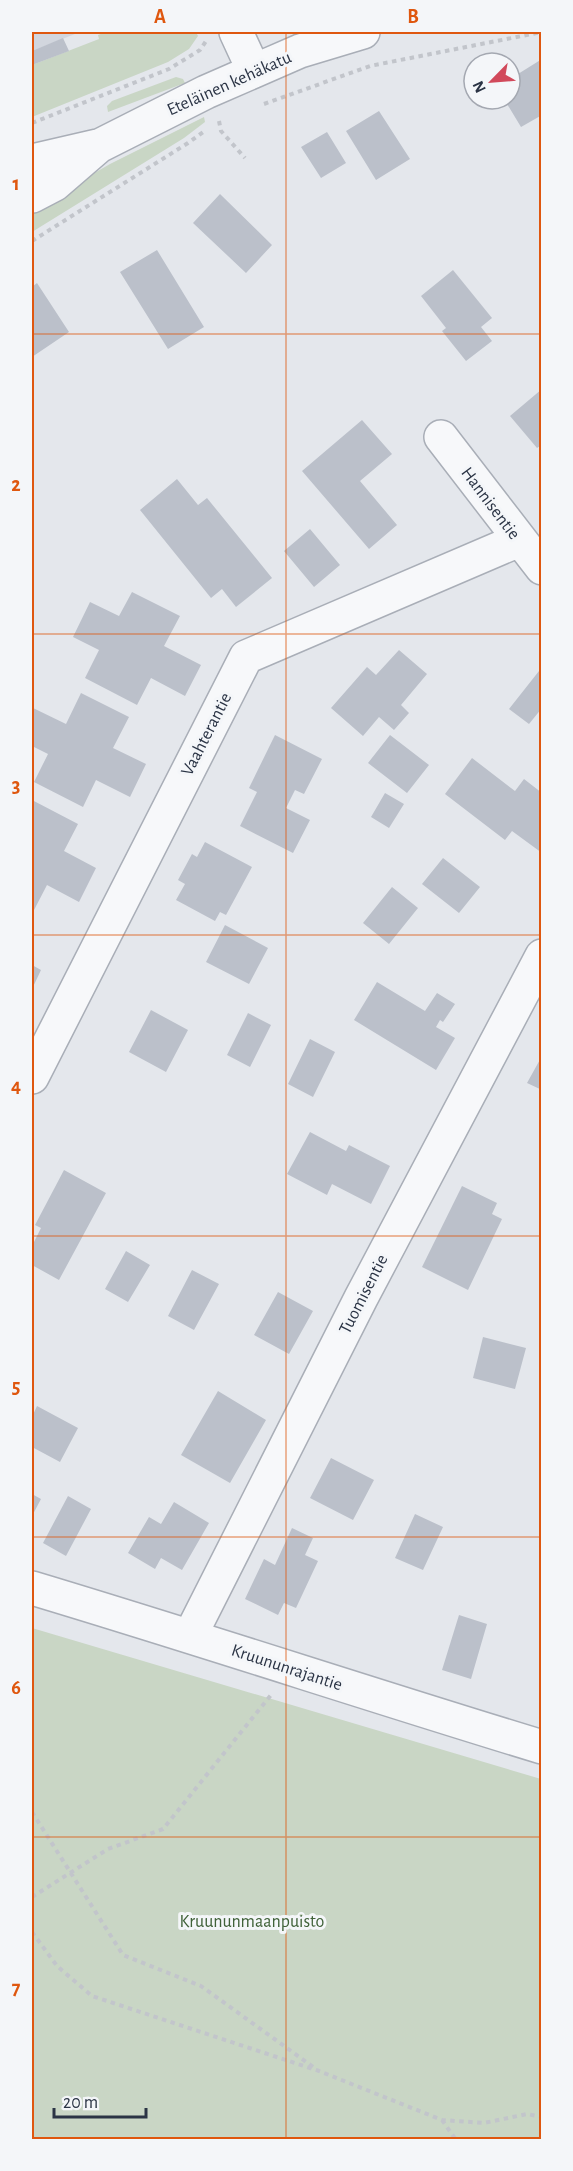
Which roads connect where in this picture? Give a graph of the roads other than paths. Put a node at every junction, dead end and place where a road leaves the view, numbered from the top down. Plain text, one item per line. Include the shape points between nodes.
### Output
1 (363, 32) edge
2 (222, 35) edge
3 (254, 70) junction
4 (99, 146) junction
5 (32, 162) edge
6 (32, 196) edge
7 (441, 437) dead end
8 (519, 540) junction
9 (542, 568) edge
10 (542, 956) edge
11 (32, 1077) edge
12 (32, 1588) edge
13 (190, 1636) junction
14 (542, 1747) edge

1 - 3 street, Eteläinen kehäkatu
2 - 3 street
3 - 4 street, Eteläinen kehäkatu
4 - 5 street, Eteläinen kehäkatu
4 - 6 street, Eteläinen kehäkatu via 55,184
7 - 8 street, Hannisentie
8 - 9 street, Hannisentie
8 - 11 street, Vaahterantie via 246,657
10 - 13 street, Tuomisentie via 361,1298
12 - 13 street, Kruununrajantie
13 - 14 street, Kruununrajantie

